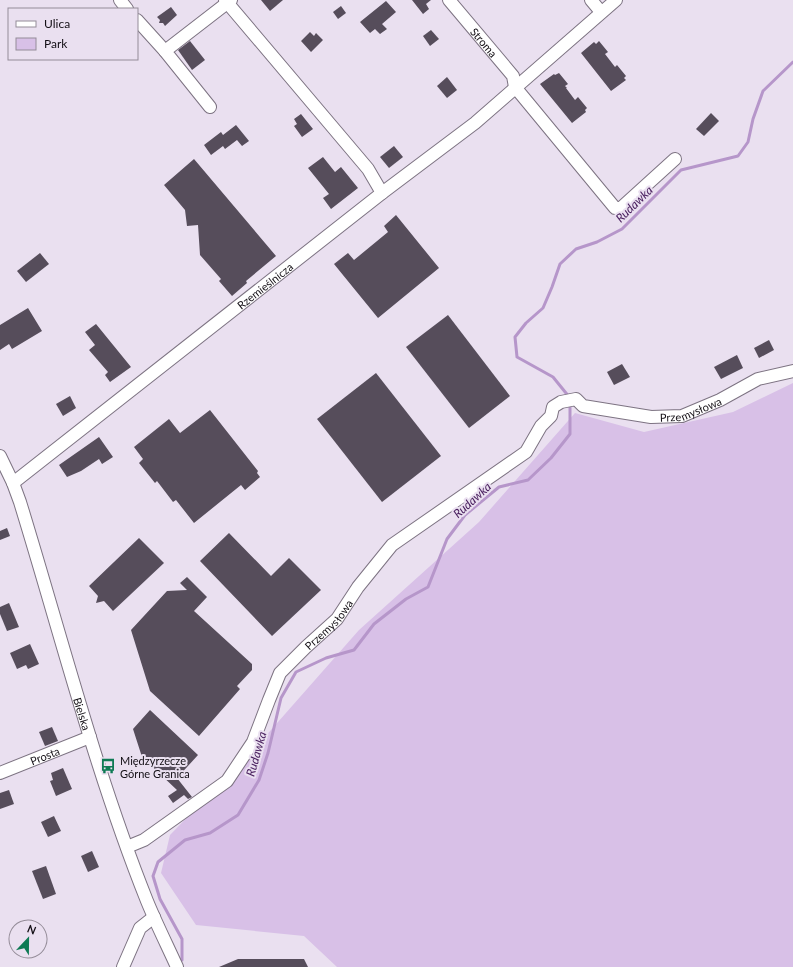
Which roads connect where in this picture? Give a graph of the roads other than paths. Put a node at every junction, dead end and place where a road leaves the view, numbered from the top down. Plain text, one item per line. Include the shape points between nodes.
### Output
1 (120, 0) edge
2 (449, 0) edge
3 (591, 0) edge
4 (616, 0) edge
5 (228, 1) edge
6 (126, 8) edge
7 (601, 12) junction
8 (138, 21) edge
9 (165, 51) junction
10 (515, 87) junction
11 (210, 107) dead end
12 (676, 158) dead end
13 (382, 193) junction
14 (793, 371) edge
15 (579, 403) junction
16 (551, 416) junction
17 (0, 456) edge
18 (13, 483) junction
19 (90, 737) junction
20 (0, 773) edge
21 (127, 847) junction
22 (154, 917) junction
23 (123, 967) edge
24 (178, 967) edge

1 - 6 street
2 - 10 street, Stroma via 514,76
3 - 7 street
4 - 7 street, Rzemieślnicza
5 - 9 street
5 - 13 street via 368,169
7 - 10 street, Rzemieślnicza
8 - 9 street
9 - 11 street
10 - 12 street, Stroma via 615,208 621,208
10 - 13 street, Rzemieślnicza via 475,123
13 - 18 street, Rzemieślnicza
14 - 15 street, Przemysłowa via 758,379 720,400 682,416 650,416
15 - 16 street, Przemysłowa
15 - 16 street, Przemysłowa via 561,402 553,407
16 - 21 street, Przemysłowa via 540,426 526,452 392,546 358,587 337,619 280,673 253,742 227,781 144,840
17 - 18 street, Bielska
18 - 19 street, Bielska
19 - 20 street, Prosta
19 - 21 street, Bielska
21 - 22 street, Bielska
22 - 23 street via 140,928
22 - 24 street, Bielska

